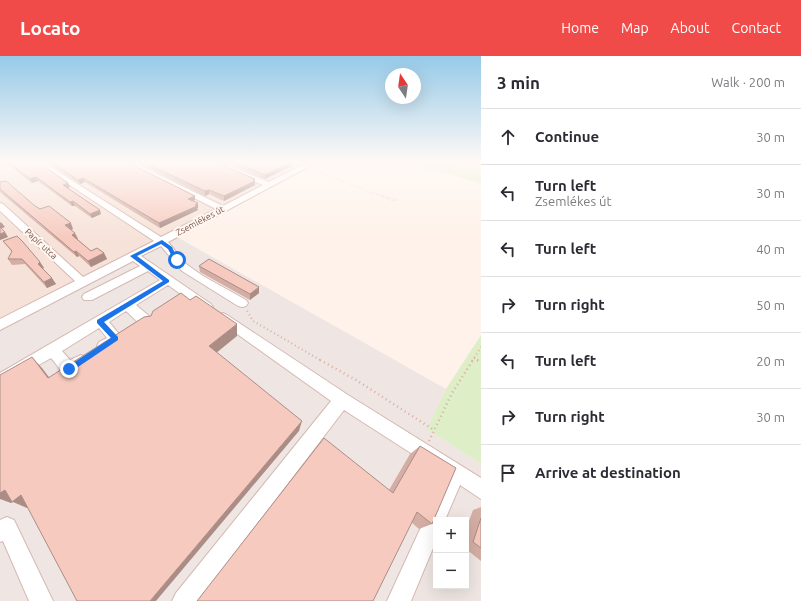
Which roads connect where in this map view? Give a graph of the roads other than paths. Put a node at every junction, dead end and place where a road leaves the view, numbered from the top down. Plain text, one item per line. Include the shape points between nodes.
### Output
1 (77, 187) edge
2 (178, 187) edge
3 (265, 187) edge
4 (0, 206) edge
5 (223, 209) junction
6 (162, 242) junction
7 (133, 256) junction
8 (147, 267) junction
9 (167, 281) junction
10 (82, 282) junction
11 (88, 298) dead end
12 (242, 303) road end
13 (127, 305) junction
14 (100, 321) junction
15 (150, 324) edge
16 (0, 325) edge
17 (52, 350) junction
18 (0, 380) edge
19 (342, 400) junction
20 (456, 472) junction
21 (481, 490) edge
22 (0, 532) edge
23 (41, 601) edge
24 (184, 601) edge
25 (400, 601) edge

1 - 6 street
2 - 5 street
3 - 5 street, Zsemlékes út
4 - 10 street, Papír utca
5 - 6 street, Zsemlékes út
6 - 7 street, Zsemlékes út
6 - 12 street via 170,248 185,269
7 - 8 street
7 - 10 street, Zsemlékes út
8 - 9 street
8 - 11 street
9 - 13 street
9 - 19 street
10 - 16 street, Zsemlékes út
13 - 14 street
13 - 15 street
14 - 17 street
14 - 17 street via 116,339 69,369
17 - 18 street
19 - 20 street
19 - 24 street
20 - 21 street
20 - 25 street
22 - 23 street via 7,527

